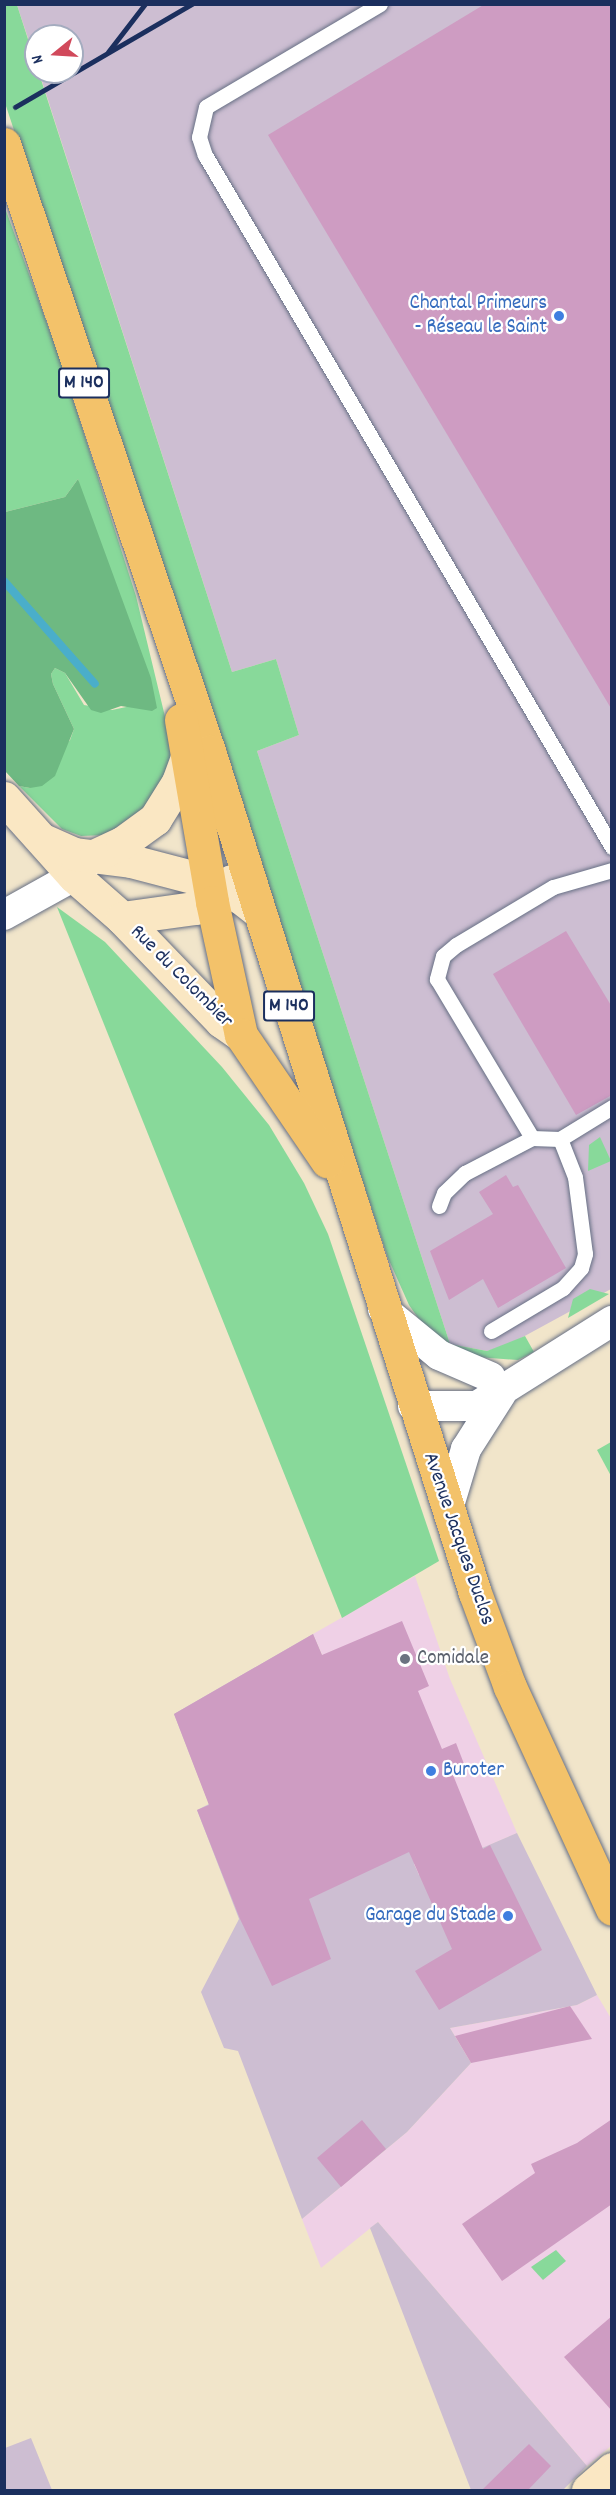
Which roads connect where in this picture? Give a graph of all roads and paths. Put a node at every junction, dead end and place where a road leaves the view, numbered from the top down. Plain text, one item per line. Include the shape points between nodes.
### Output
1 (380, 4) edge
2 (4, 144) edge
3 (163, 621) junction
4 (187, 757) junction
5 (4, 798) edge
6 (612, 847) edge
7 (241, 857) junction
8 (85, 866) junction
9 (612, 870) edge
10 (215, 891) junction
11 (258, 911) junction
12 (4, 915) edge
13 (122, 918) junction
14 (241, 1035) junction
15 (612, 1107) edge
16 (532, 1138) junction
17 (560, 1139) junction
18 (346, 1191) junction
19 (439, 1206) dead end
20 (383, 1310) junction
21 (612, 1321) edge
22 (491, 1331) dead end
23 (496, 1385) junction
24 (413, 1406) junction
25 (448, 1509) junction
26 (612, 1909) edge
27 (612, 2469) edge
28 (588, 2490) edge

1 - 6 lane via 206,107 199,137 205,155
2 - 3 main road, M 140
3 - 4 main road, M 140
3 - 7 main road, M 140
4 - 8 main road via 178,782 155,819
4 - 10 main road, M 140
5 - 8 main road, Rue du Colombier via 41,839
7 - 10 main road
7 - 11 main road, M 140
8 - 10 main road
8 - 12 street
8 - 13 main road, Rue du Colombier
9 - 16 lane via 553,887 456,945 438,966 437,978
10 - 11 main road
10 - 13 main road, Rue du Colombier via 171,914
10 - 14 main road, M 140
11 - 18 main road, M 140
13 - 14 main road, Rue du Colombier via 222,1022
14 - 18 main road, M 140
15 - 17 lane
16 - 17 lane
16 - 19 lane via 465,1173 444,1193
17 - 22 lane via 575,1177 585,1254 581,1268 563,1288
18 - 20 main road, Avenue Jacques Duclos
20 - 23 street via 439,1355
20 - 24 main road, Avenue Jacques Duclos
21 - 23 street via 524,1374
23 - 24 street via 462,1382
23 - 25 street via 466,1449
24 - 25 main road, Avenue Jacques Duclos
25 - 26 main road, Avenue Jacques Duclos via 510,1687
27 - 28 main road

